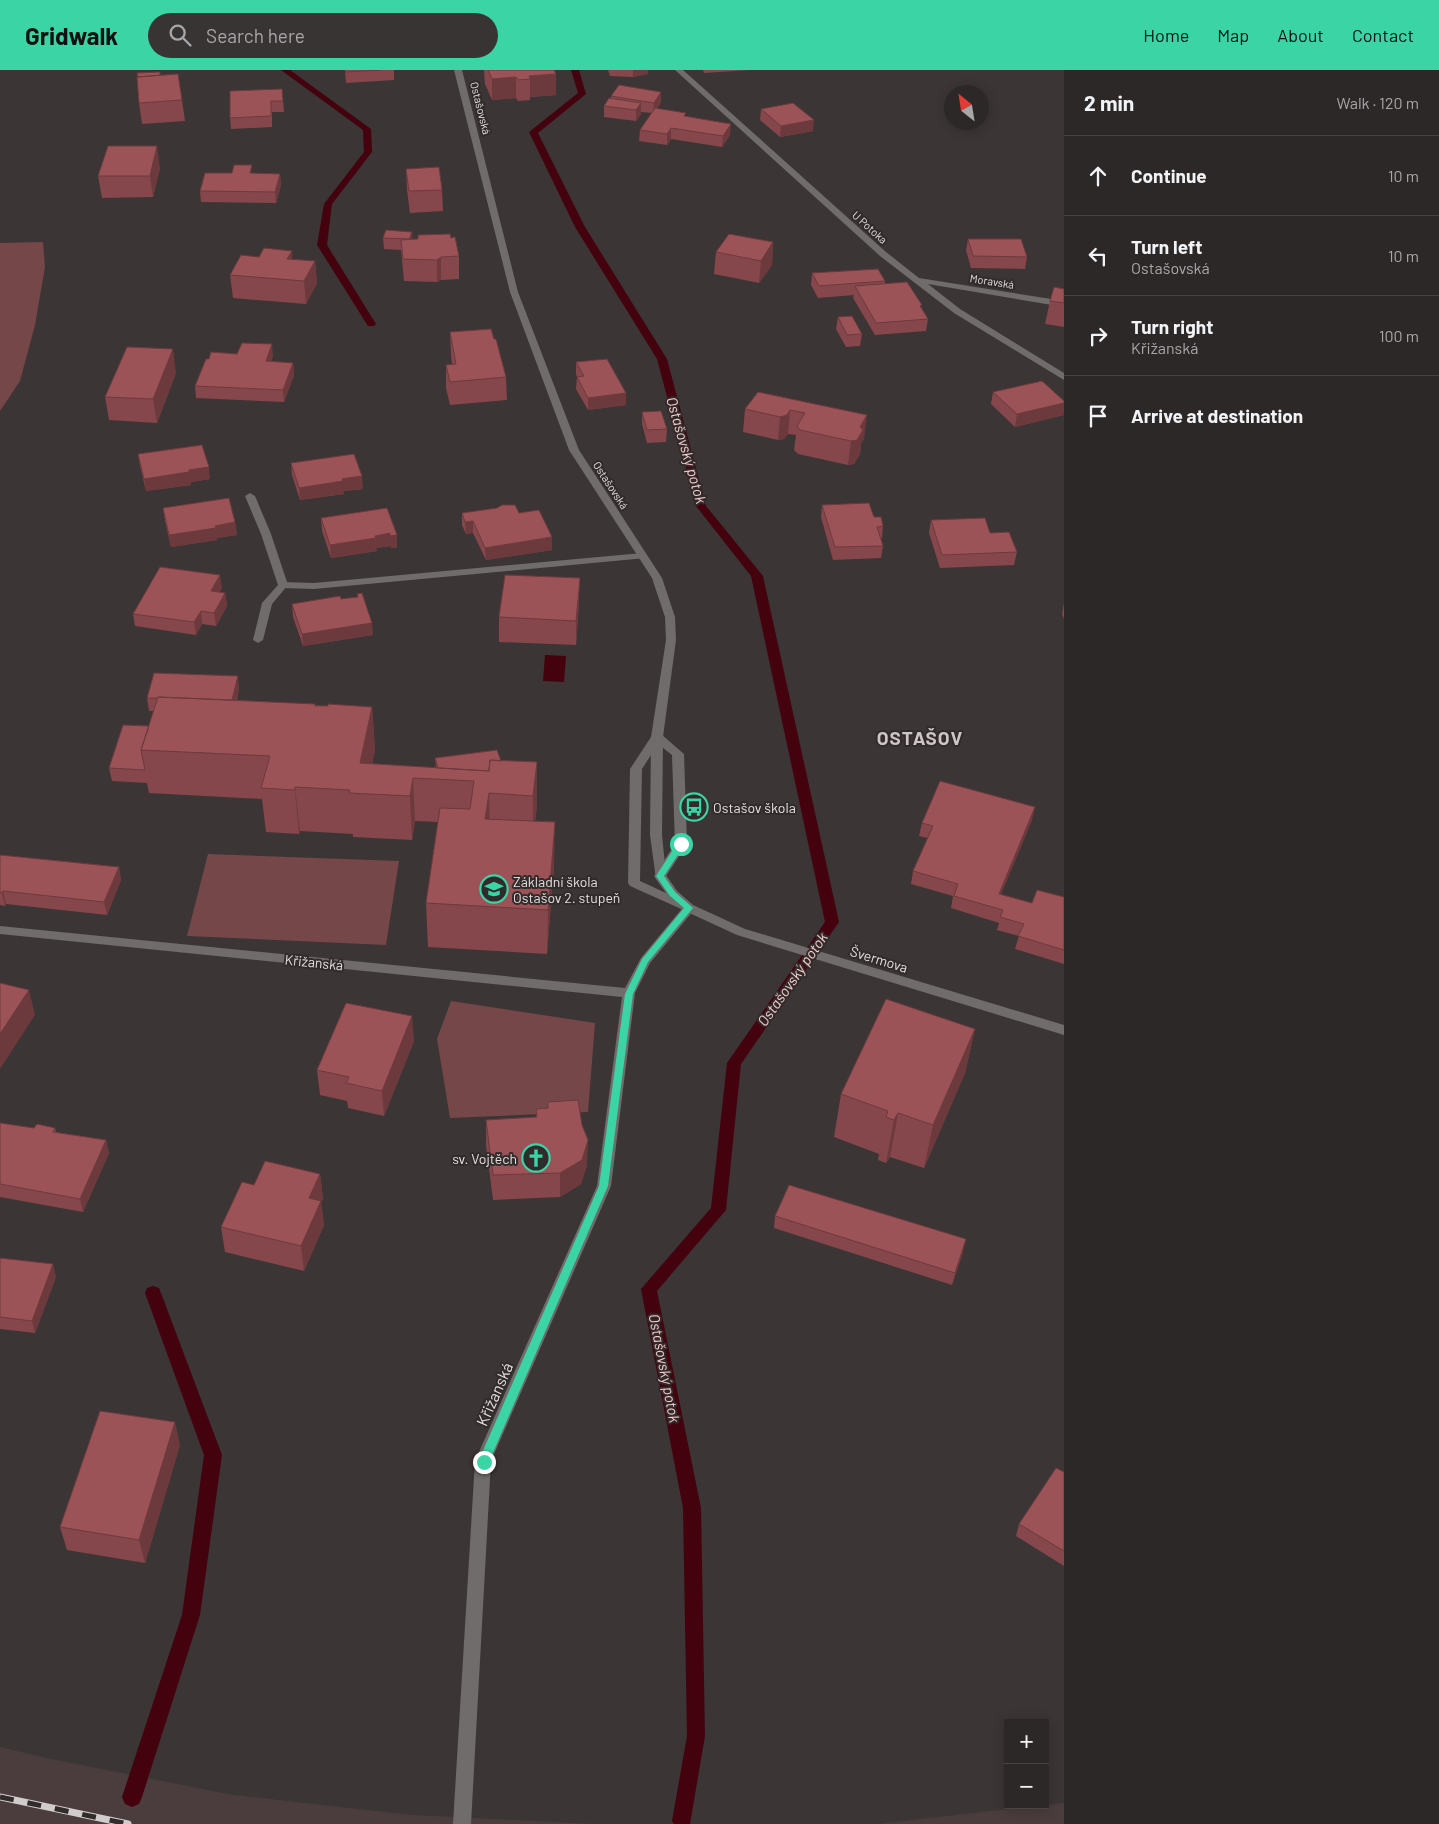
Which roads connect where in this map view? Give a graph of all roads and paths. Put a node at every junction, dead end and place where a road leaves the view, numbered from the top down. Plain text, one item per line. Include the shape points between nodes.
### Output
1 (458, 70) edge
2 (679, 70) edge
3 (917, 280) junction
4 (1064, 304) edge
5 (1064, 377) edge
6 (250, 496) dead end
7 (642, 556) junction
8 (283, 585) junction
9 (258, 640) dead end
10 (657, 737) junction
11 (660, 876) junction
12 (689, 908) junction
13 (0, 930) edge
14 (629, 994) junction
15 (1064, 1030) edge
16 (462, 1824) edge

1 - 7 street, Ostašovská via 521,311 574,450
2 - 3 street, U Potoka via 883,254
3 - 4 street, Moravská
3 - 5 street, U Potoka via 958,311
6 - 8 street
7 - 8 street via 314,586
7 - 10 street, Ostašovská via 657,578 670,616 672,640
8 - 9 street via 267,602
10 - 11 street, Ostašovská via 656,834
10 - 11 street via 678,754 681,844
10 - 12 street, Švermova via 636,769 634,883
11 - 12 street
12 - 14 street, Křižanská via 645,961
12 - 15 street, Švermova via 741,932
13 - 14 street, Křižanská
14 - 16 street, Křižanská via 604,1186 484,1462

